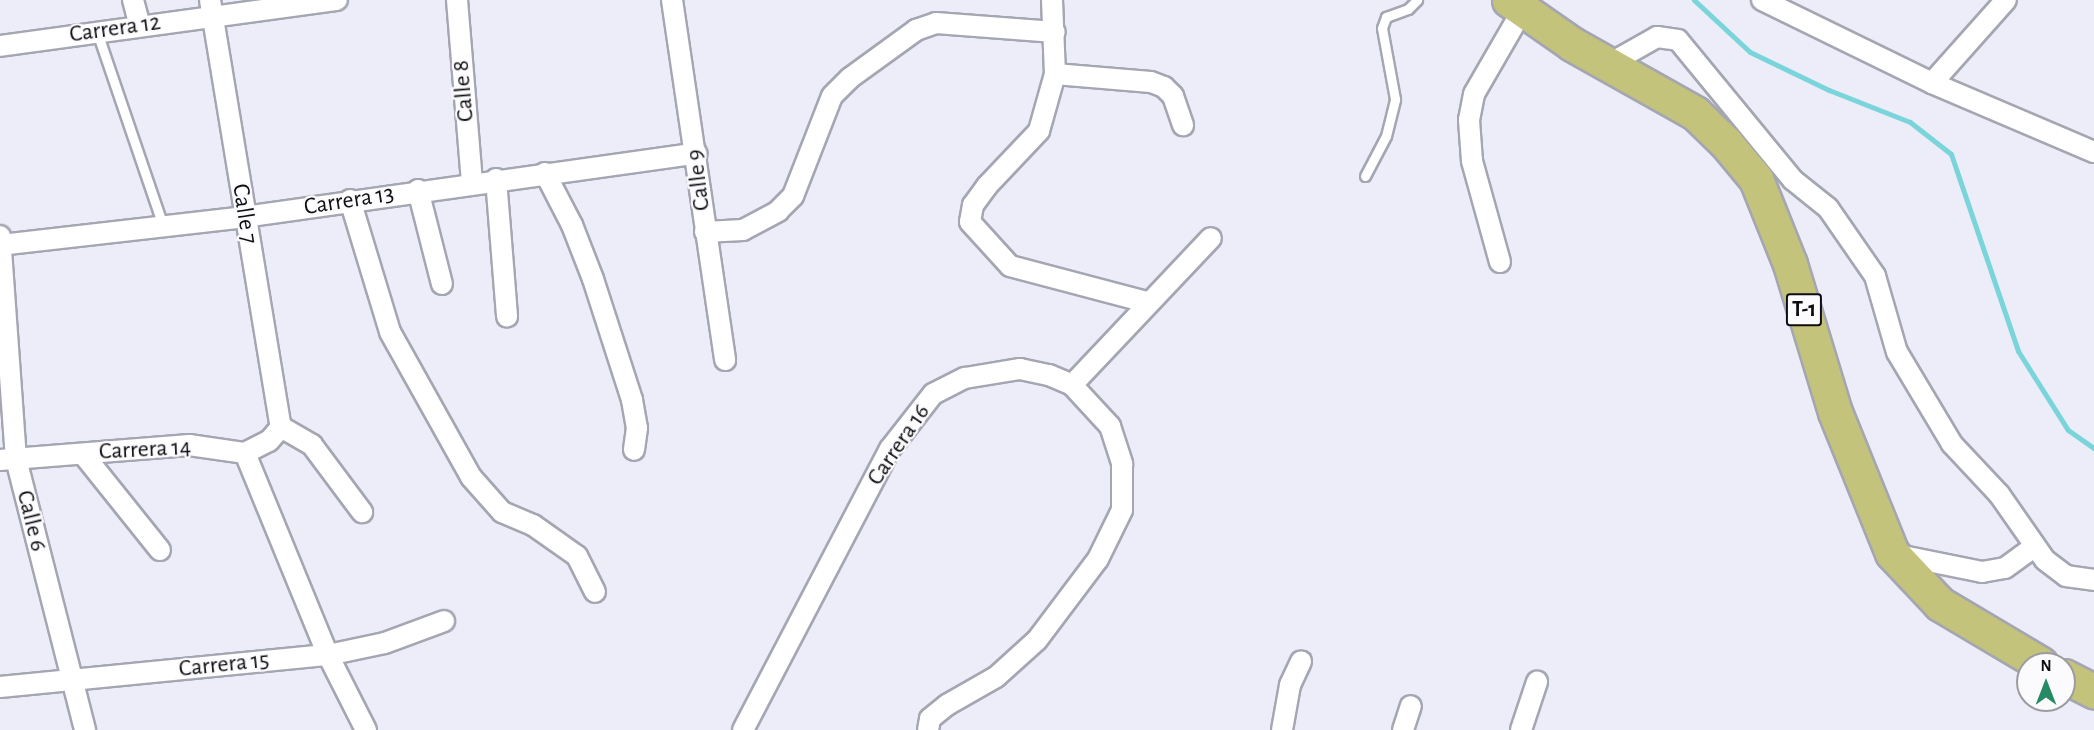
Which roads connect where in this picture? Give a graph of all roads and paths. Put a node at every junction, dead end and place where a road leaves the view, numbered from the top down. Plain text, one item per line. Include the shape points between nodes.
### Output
1 (133, 0) edge
2 (337, 0) edge
3 (457, 0) edge
4 (672, 0) edge
5 (1052, 0) edge
6 (1417, 0) edge
7 (1762, 0) edge
8 (2006, 0) edge
9 (1516, 5) edge
10 (212, 8) edge
11 (140, 26) junction
12 (97, 32) junction
13 (1056, 32) junction
14 (0, 46) edge
15 (1611, 63) junction
16 (1056, 74) junction
17 (1932, 83) junction
18 (1183, 125) dead end
19 (2094, 152) edge
20 (697, 153) junction
21 (545, 173) junction
22 (1365, 176) dead end
23 (496, 179) junction
24 (472, 182) junction
25 (418, 190) junction
26 (350, 200) junction
27 (244, 217) junction
28 (163, 226) junction
29 (705, 232) junction
30 (1211, 238) dead end
31 (0, 242) edge
32 (1500, 262) dead end
33 (442, 284) dead end
34 (1146, 302) junction
35 (507, 317) dead end
36 (725, 360) dead end
37 (1072, 385) junction
38 (281, 427) junction
39 (634, 450) dead end
40 (245, 453) junction
41 (83, 454) junction
42 (8, 459) edge
43 (362, 512) dead end
44 (2034, 547) junction
45 (160, 550) dead end
46 (1892, 553) junction
47 (2094, 580) edge
48 (595, 592) dead end
49 (444, 621) dead end
50 (2021, 652) edge
51 (328, 655) junction
52 (1301, 661) dead end
53 (70, 680) junction
54 (1537, 682) dead end
55 (2076, 682) edge
56 (0, 687) edge
57 (2094, 691) edge
58 (1411, 706) dead end
59 (85, 730) edge
60 (366, 730) edge
61 (743, 730) edge
62 (928, 730) edge
63 (1281, 730) edge
64 (1403, 730) edge
65 (1521, 730) edge

1 - 11 street
2 - 10 street, Carrera 12
3 - 24 street, Calle 8
4 - 20 street, Calle 9
5 - 13 street
6 - 22 lane via 1408,9 1386,17 1382,28 1395,99 1386,136
7 - 17 street
8 - 17 street
9 - 15 highway, T-1 via 1572,44
9 - 32 street via 1474,94 1469,120 1472,161
10 - 11 street, Carrera 12
10 - 27 street, Calle 7
11 - 12 street, Carrera 12
12 - 14 street, Carrera 12
12 - 28 lane
13 - 16 street
13 - 29 street via 936,23 916,30 850,78 832,96 793,196 778,211 743,230
15 - 44 street via 1657,37 1678,40 1794,180 1828,208 1875,276 1897,352 1922,398 1952,444 1999,494
15 - 46 highway, T-1 via 1695,113 1726,142 1756,179 1790,264 1835,412
16 - 18 street via 1151,82 1164,87 1173,96
16 - 34 street via 1039,131 987,186 974,205 970,222 1010,266
17 - 19 street
20 - 21 street, Carrera 13
20 - 29 street, Calle 9
21 - 23 street, Carrera 13
21 - 39 street via 572,225 593,279 632,400 637,428
23 - 24 street, Carrera 13
23 - 35 street
24 - 25 street, Carrera 13
25 - 26 street, Carrera 13
25 - 33 street
26 - 27 street, Carrera 13
26 - 48 street via 390,332 471,477 502,512 533,525 577,556
27 - 28 street, Carrera 13
27 - 38 street, Calle 7
28 - 31 street, Carrera 13
29 - 36 street, Calle 9
30 - 34 street
31 - 42 street, Calle 6
34 - 37 street
37 - 61 street, Carrera 16 via 1020,369 965,378 933,394 890,449
37 - 62 street via 1110,426 1122,464 1122,510 1098,559 1038,640 996,677 946,705 930,719
38 - 40 street via 269,441
38 - 43 street via 312,445
40 - 41 street, Carrera 14 via 189,446
40 - 51 street
41 - 42 street, Carrera 14
41 - 45 street via 115,499
42 - 53 street, Calle 6
44 - 46 street via 2005,568 1982,572
44 - 47 street via 2066,576
46 - 50 highway, T-1 via 1940,604
49 - 51 street, Carrera 15 via 385,643
51 - 53 street, Carrera 15
51 - 60 street
52 - 63 street via 1290,685
53 - 56 street, Carrera 15
53 - 59 street, Calle 6
54 - 65 street
55 - 57 highway
58 - 64 street

